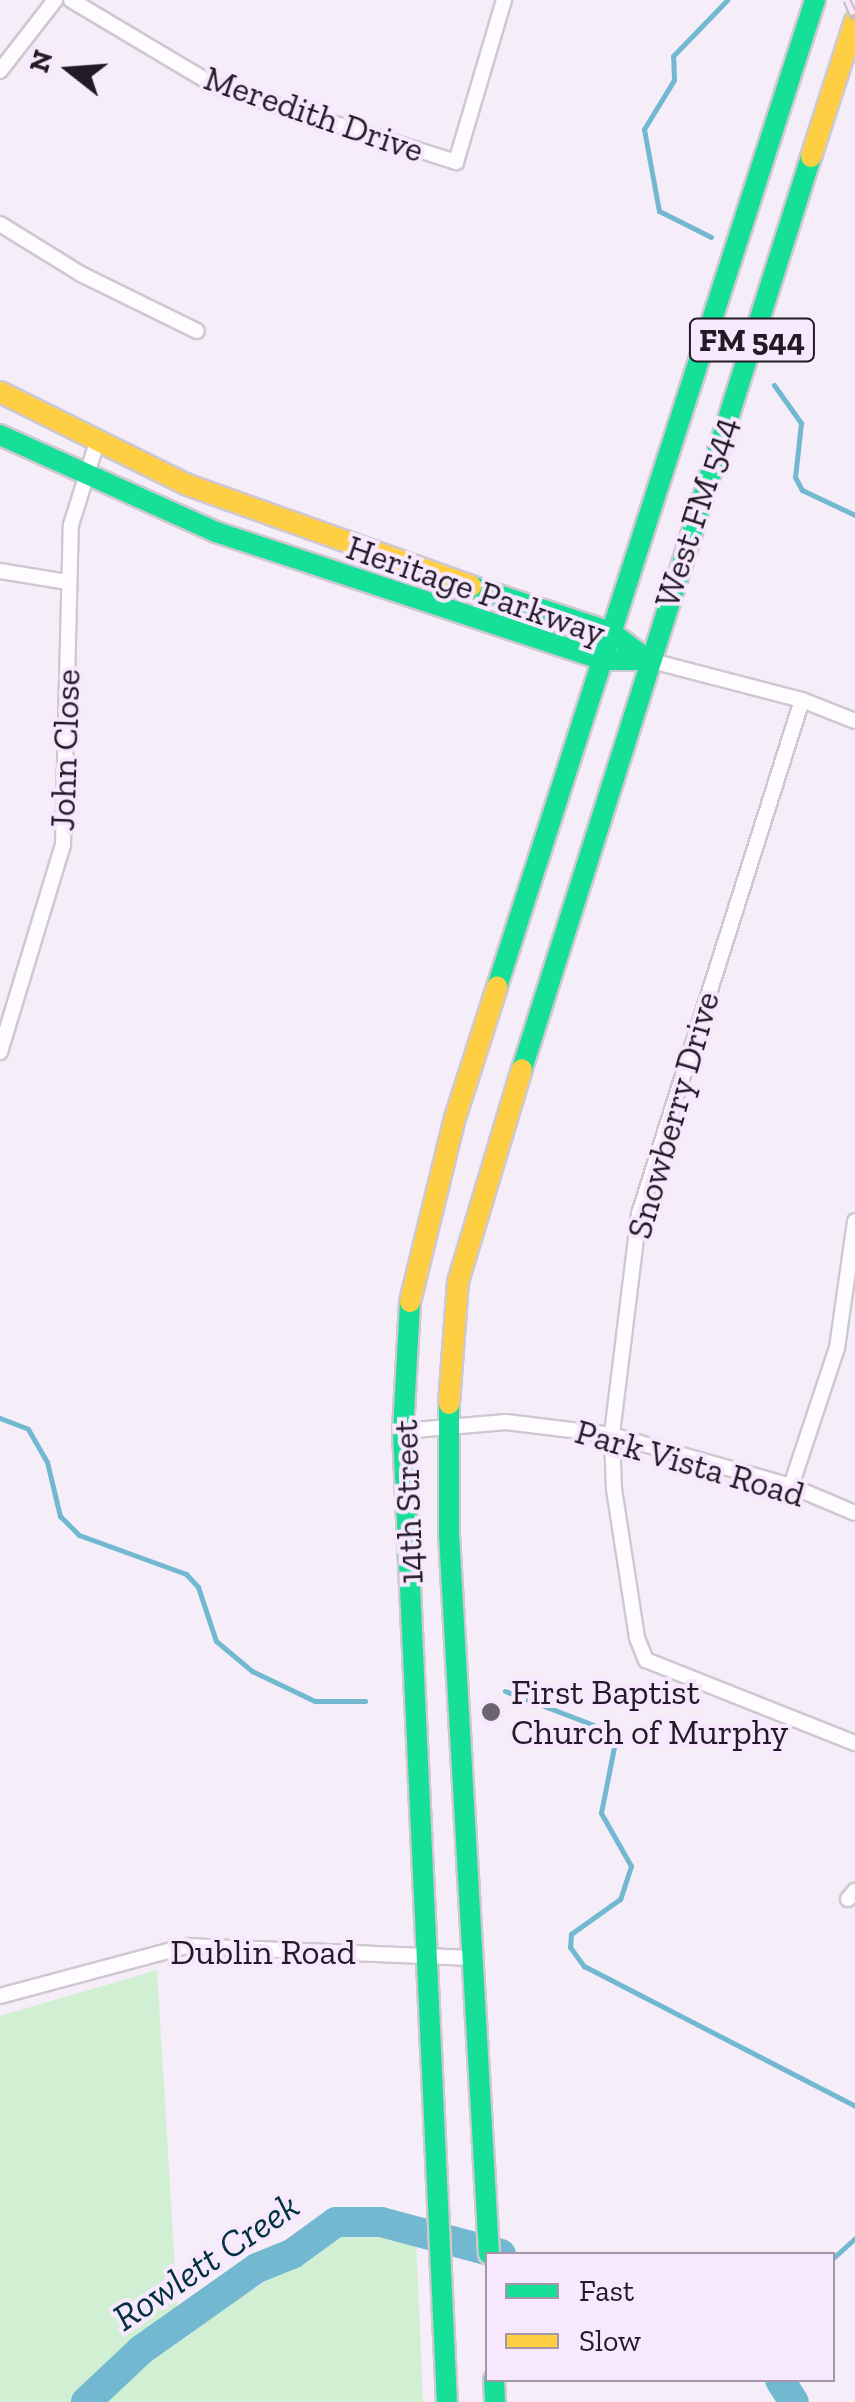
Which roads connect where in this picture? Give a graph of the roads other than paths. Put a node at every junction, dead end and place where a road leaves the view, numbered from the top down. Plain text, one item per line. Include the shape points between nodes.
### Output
1 (55, 0) edge
2 (71, 0) edge
3 (504, 0) edge
4 (815, 0) edge
5 (855, 21) edge
6 (0, 71) edge
7 (0, 224) edge
8 (197, 331) dead end
9 (0, 392) edge
10 (0, 436) edge
11 (97, 442) junction
12 (84, 476) junction
13 (290, 526) junction
14 (280, 554) junction
15 (0, 571) edge
16 (67, 582) junction
17 (611, 632) junction
18 (602, 660) junction
19 (648, 660) junction
20 (802, 700) junction
21 (855, 721) edge
22 (0, 1052) edge
23 (855, 1221) edge
24 (449, 1426) junction
25 (403, 1431) junction
26 (612, 1435) junction
27 (791, 1486) junction
28 (855, 1514) edge
29 (855, 1743) edge
30 (426, 1954) junction
31 (471, 1958) junction
32 (0, 1996) edge
33 (489, 2252) edge
34 (446, 2402) edge

1 - 6 street
2 - 3 street, Meredith Drive via 215,86 456,162
4 - 17 main road, West FM 544 / FM 544
5 - 19 main road, West FM 544 / FM 544
7 - 8 street via 81,274
9 - 11 main road, Heritage Parkway
10 - 12 main road, Heritage Parkway
11 - 12 street, John Close
11 - 13 main road, Heritage Parkway
12 - 14 main road, Heritage Parkway
12 - 16 street, John Close via 70,525
13 - 14 main road
13 - 17 main road, Heritage Parkway
14 - 18 main road, Heritage Parkway
15 - 16 street
16 - 22 street, John Close via 63,845
17 - 18 main road, 14th Street
17 - 19 main road, Heritage Parkway
18 - 19 main road, Heritage Parkway
18 - 25 main road, 14th Street via 422,1221 411,1277
19 - 20 street
19 - 24 main road, 14th Street via 470,1235 458,1282
20 - 21 street
20 - 26 street, Snowberry Drive via 639,1214
23 - 27 street via 837,1348
24 - 25 street, Park Vista Road
24 - 26 street, Park Vista Road via 506,1422
24 - 31 main road, 14th Street
25 - 30 main road, 14th Street
26 - 27 street, Park Vista Road
26 - 29 street, Snowberry Drive via 616,1508 646,1660
27 - 28 street, Park Vista Road
30 - 31 street, Dublin Road
30 - 32 street, Dublin Road via 186,1946
30 - 34 main road, 14th Street
31 - 33 main road, 14th Street

